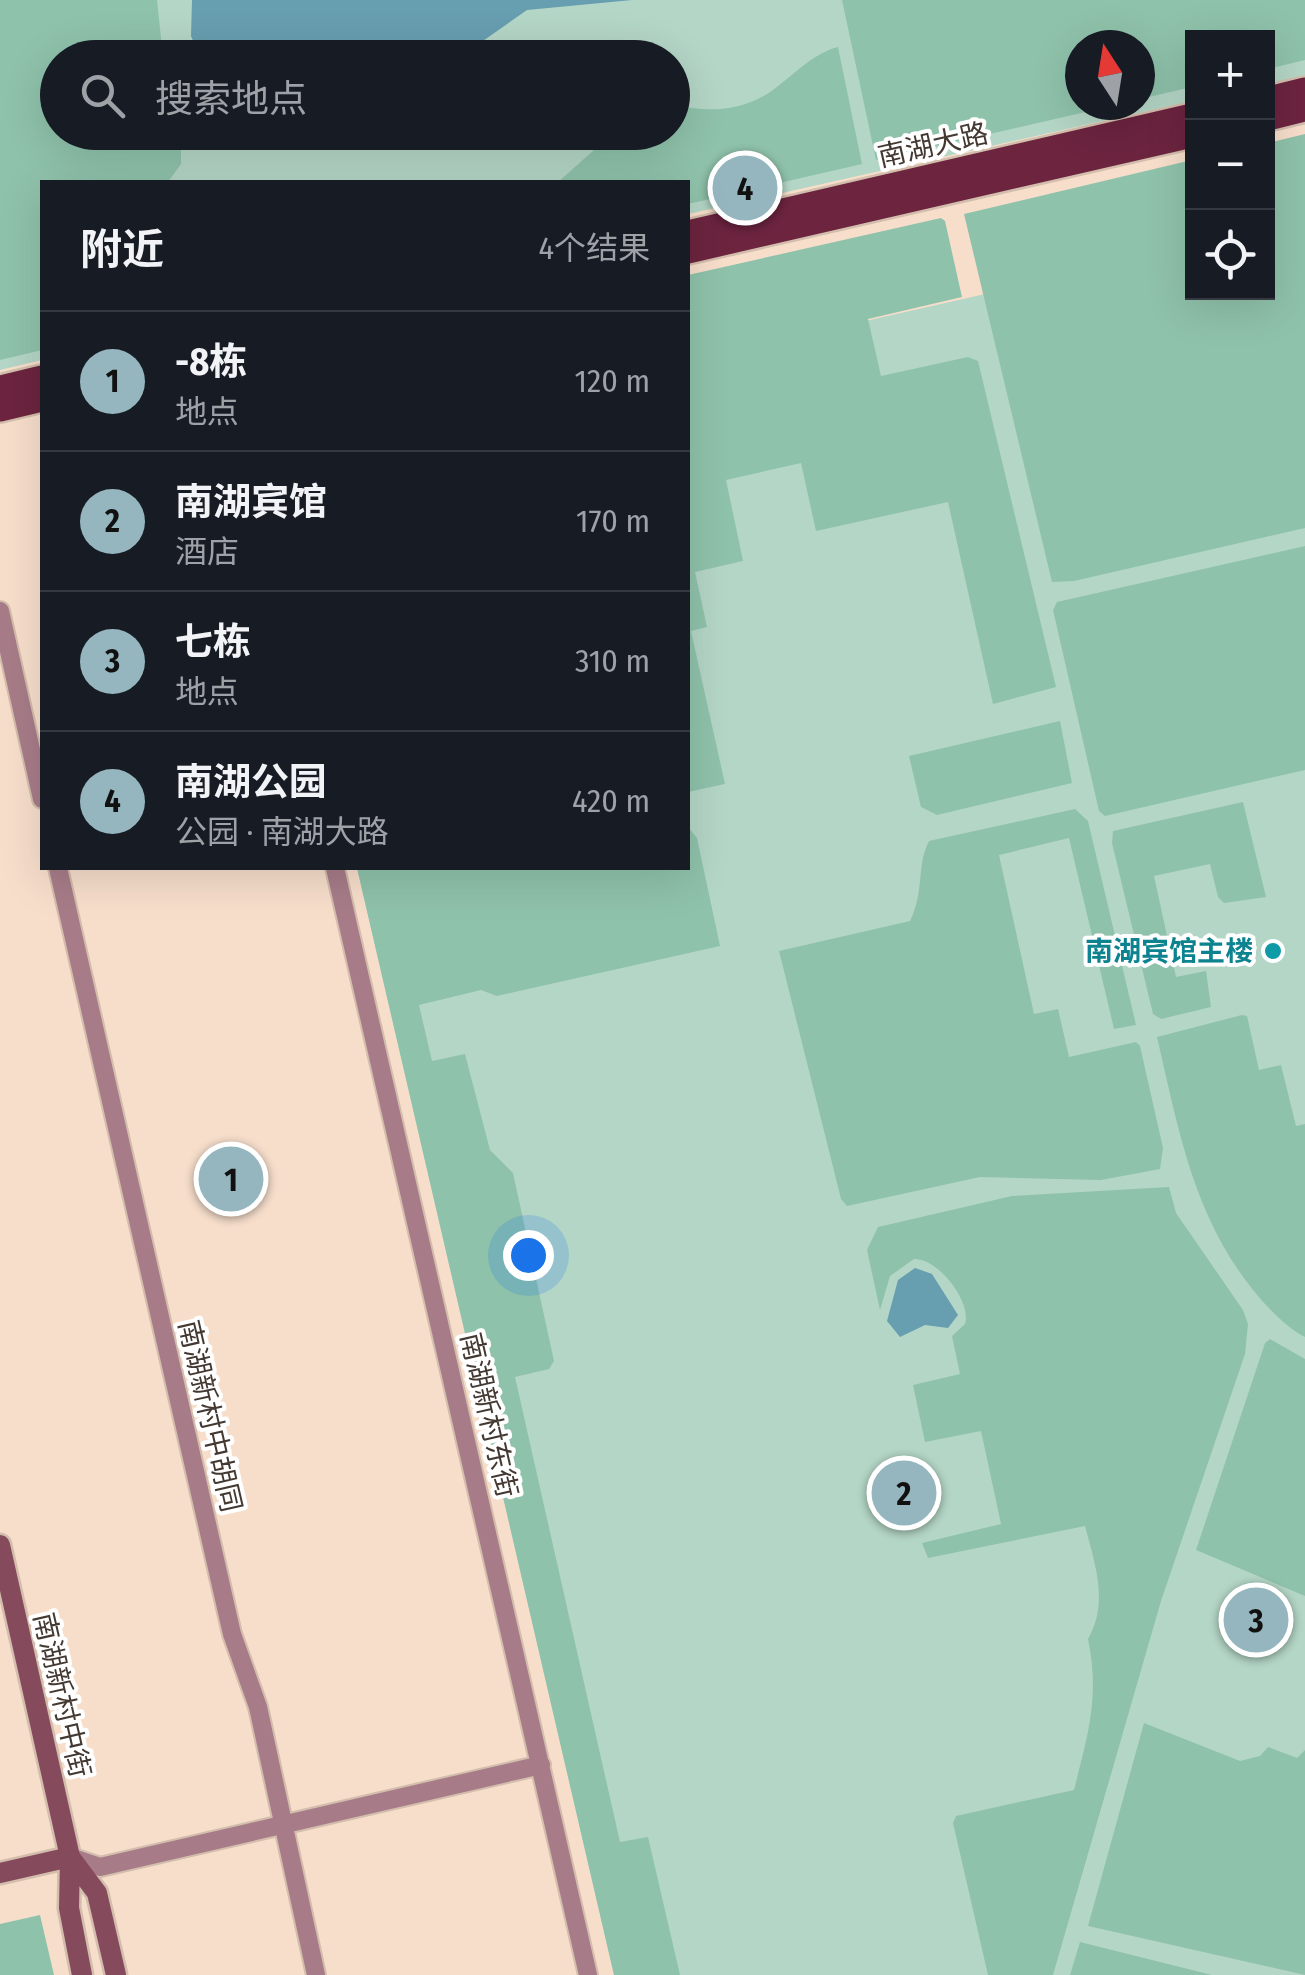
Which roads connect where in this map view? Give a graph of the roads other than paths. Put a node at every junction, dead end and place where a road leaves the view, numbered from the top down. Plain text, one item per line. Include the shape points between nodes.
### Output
1 (1305, 90) edge
2 (1275, 97) edge
3 (1305, 110) edge
4 (1275, 116) edge
5 (1185, 118) edge
6 (1185, 137) edge
7 (690, 233) edge
8 (690, 251) edge
9 (40, 378) edge
10 (0, 388) edge
11 (40, 399) edge
12 (0, 409) edge
13 (0, 612) edge
14 (40, 790) edge
15 (58, 870) edge
16 (335, 870) edge
17 (0, 1545) edge
18 (541, 1765) junction
19 (282, 1825) junction
20 (70, 1857) junction
21 (0, 1873) edge
22 (82, 1975) edge
23 (116, 1975) edge
24 (316, 1975) edge
25 (588, 1975) edge

1 - 2 main road
3 - 4 main road
5 - 7 main road, 南湖大路
6 - 8 main road, 南湖大路
9 - 10 main road
11 - 12 main road
13 - 14 street
15 - 19 street, 南湖新村中胡同 via 232,1634 258,1707
16 - 18 street, 南湖新村东街
17 - 20 street, 南湖新村中街
18 - 19 street
18 - 25 street, 南湖新村东街
19 - 20 street via 100,1866
19 - 24 street, 南湖新村中胡同
20 - 21 street
20 - 22 street, 南湖新村中街 via 69,1908
20 - 23 street, 南湖新村中街 via 97,1893

